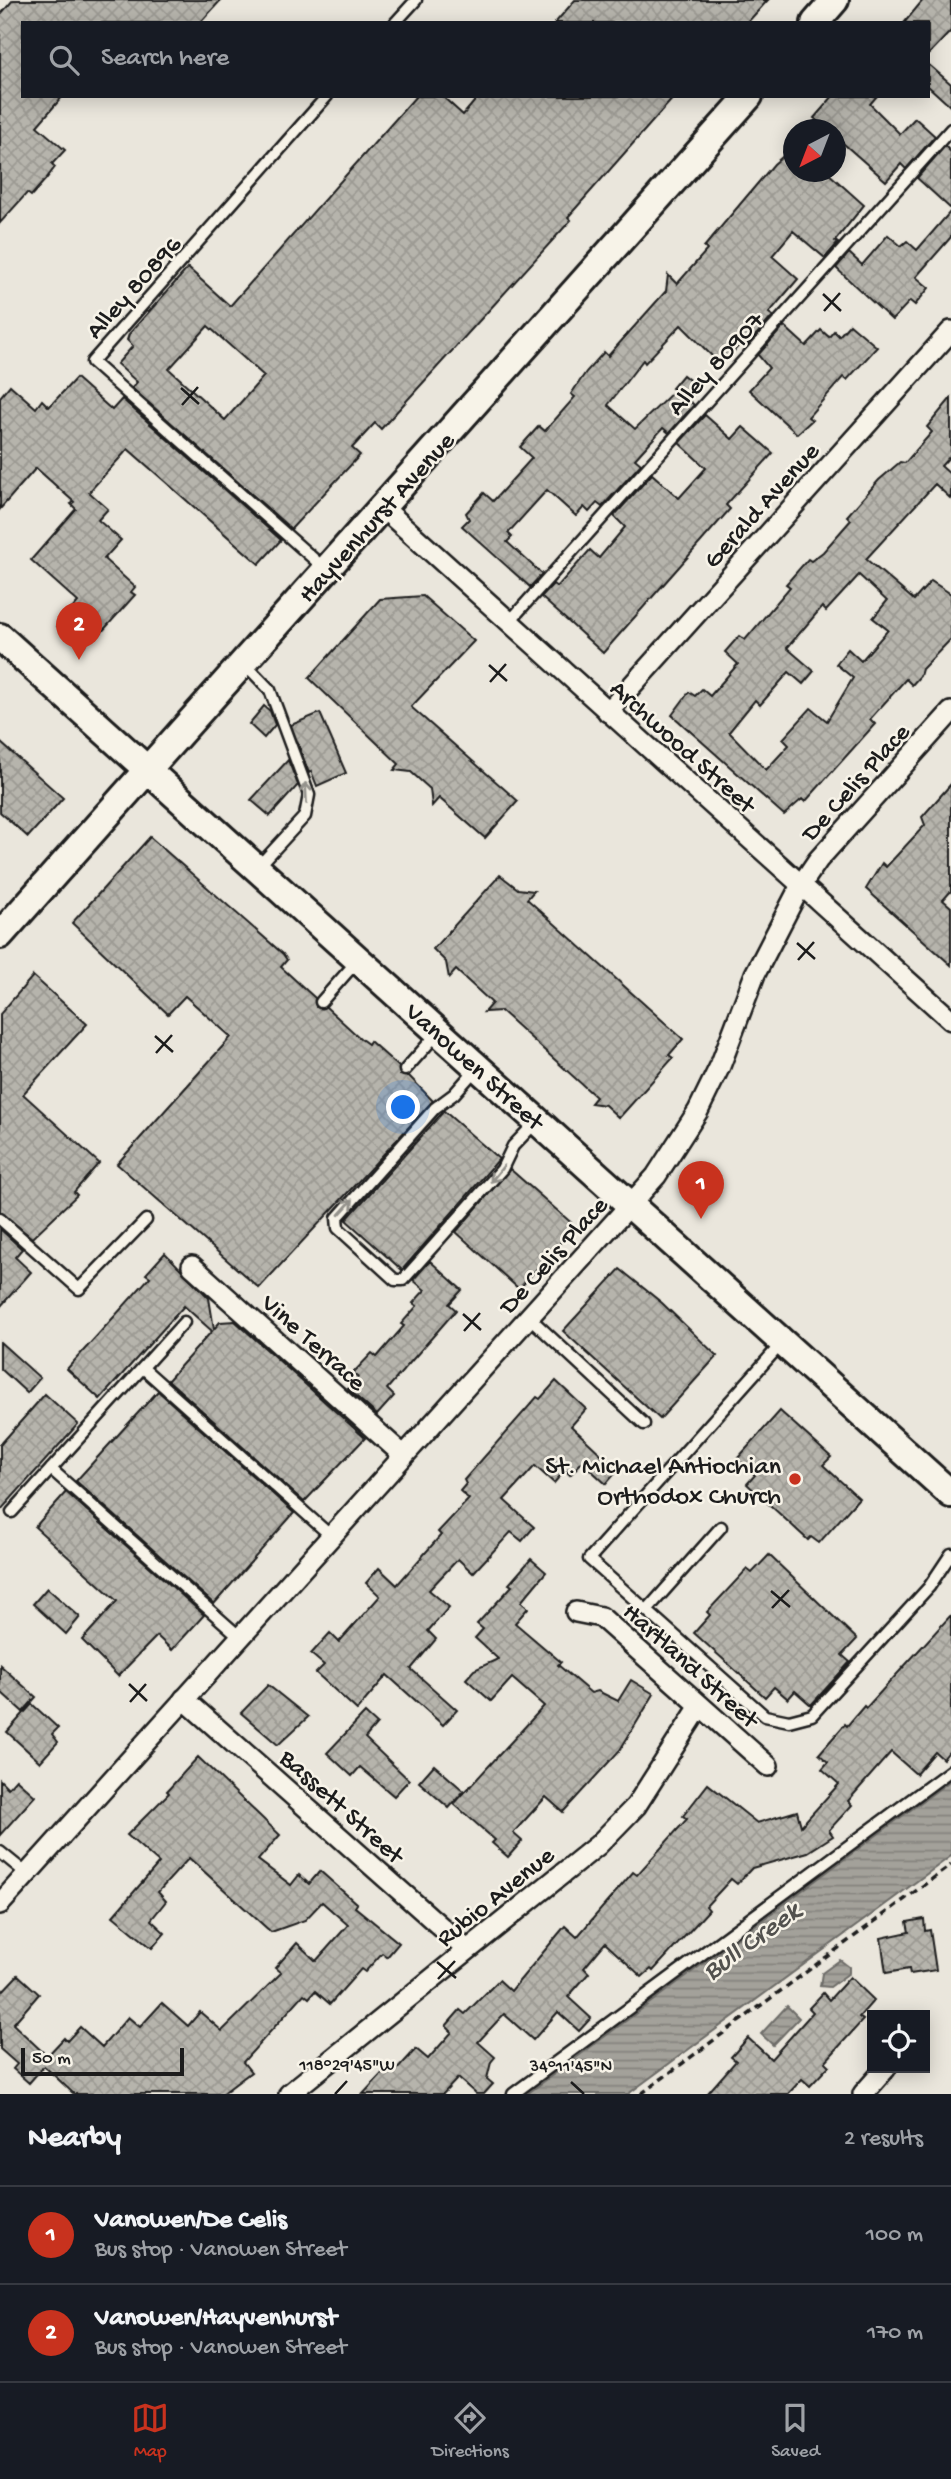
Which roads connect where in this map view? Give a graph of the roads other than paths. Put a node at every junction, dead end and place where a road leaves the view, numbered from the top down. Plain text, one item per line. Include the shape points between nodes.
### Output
1 (415, 0) edge
2 (835, 0) edge
3 (397, 21) edge
4 (817, 21) edge
5 (325, 98) edge
6 (748, 98) edge
7 (951, 130) edge
8 (951, 331) edge
9 (383, 508) junction
10 (327, 570) junction
11 (509, 622) junction
12 (0, 637) edge
13 (244, 663) junction
14 (608, 712) junction
15 (951, 712) edge
16 (148, 770) junction
17 (258, 867) junction
18 (801, 886) junction
19 (0, 935) edge
20 (360, 958) junction
21 (321, 1002) dead end
22 (951, 1020) edge
23 (440, 1031) junction
24 (478, 1067) junction
25 (405, 1070) dead end
26 (537, 1120) junction
27 (631, 1206) junction
28 (0, 1219) edge
29 (146, 1220) dead end
30 (192, 1266) dead end
31 (530, 1318) junction
32 (184, 1322) dead end
33 (784, 1342) junction
34 (143, 1368) junction
35 (645, 1424) dead end
36 (404, 1455) junction
37 (51, 1469) junction
38 (951, 1494) edge
39 (12, 1512) dead end
40 (721, 1527) dead end
41 (331, 1536) junction
42 (951, 1554) edge
43 (647, 1610) junction
44 (576, 1612) dead end
45 (240, 1637) junction
46 (184, 1699) junction
47 (700, 1706) junction
48 (768, 1766) dead end
49 (951, 1770) edge
50 (0, 1852) edge
51 (27, 1874) junction
52 (0, 1904) edge
53 (467, 1950) junction
54 (882, 2073) edge
55 (289, 2094) edge
56 (513, 2094) edge
57 (863, 2094) edge

1 - 3 lane
2 - 4 main road
5 - 10 lane, Alley 80896 via 92,362
6 - 9 main road, Hayvenhurst Avenue
7 - 11 lane, Alley 80907
8 - 14 street, Gerald Avenue
9 - 10 main road, Hayvenhurst Avenue
9 - 11 street, Archwood Street
10 - 13 main road, Hayvenhurst Avenue
11 - 14 street, Archwood Street
12 - 16 main road, Vanowen Street
13 - 16 main road, Hayvenhurst Avenue
17 -> 13 lane via 305,816 309,795 270,690
14 - 18 street, Archwood Street
15 - 18 street, De Celis Place via 818,860
16 - 17 main road, Vanowen Street
16 - 19 main road, Hayvenhurst Avenue
17 - 20 main road, Vanowen Street
18 - 22 street, Archwood Street
18 - 27 street, De Celis Place via 755,974 698,1111
20 - 21 lane
20 - 23 main road, Vanowen Street
23 - 24 main road, Vanowen Street
23 - 25 lane
24 - 26 main road, Vanowen Street
26 -> 24 lane via 513,1146 502,1169 403,1280 395,1280 338,1228 337,1218
26 - 27 main road, Vanowen Street
27 - 31 street, De Celis Place
27 - 33 main road, Vanowen Street
28 - 29 lane via 79,1289
30 - 36 street, Vine Terrace
31 - 35 lane
31 - 36 street, De Celis Place
32 - 34 lane
33 - 38 main road, Vanowen Street
33 - 43 lane via 589,1559
34 - 37 lane
34 - 41 lane
36 - 41 street, De Celis Place
37 - 39 lane
37 - 45 lane
40 - 43 lane
41 - 45 street, De Celis Place
42 - 43 lane via 929,1587 812,1715 789,1721 765,1716
44 - 47 street, Hartland Street via 601,1617
45 - 46 street, De Celis Place
46 - 51 street, De Celis Place
46 - 53 street, Bassett Street
47 - 48 street, Hartland Street
47 - 53 street, Rubio Avenue via 636,1806 598,1845
49 - 56 lane
50 - 51 lane
51 - 52 street, De Celis Place
53 - 55 street, Rubio Avenue
54 - 57 street

